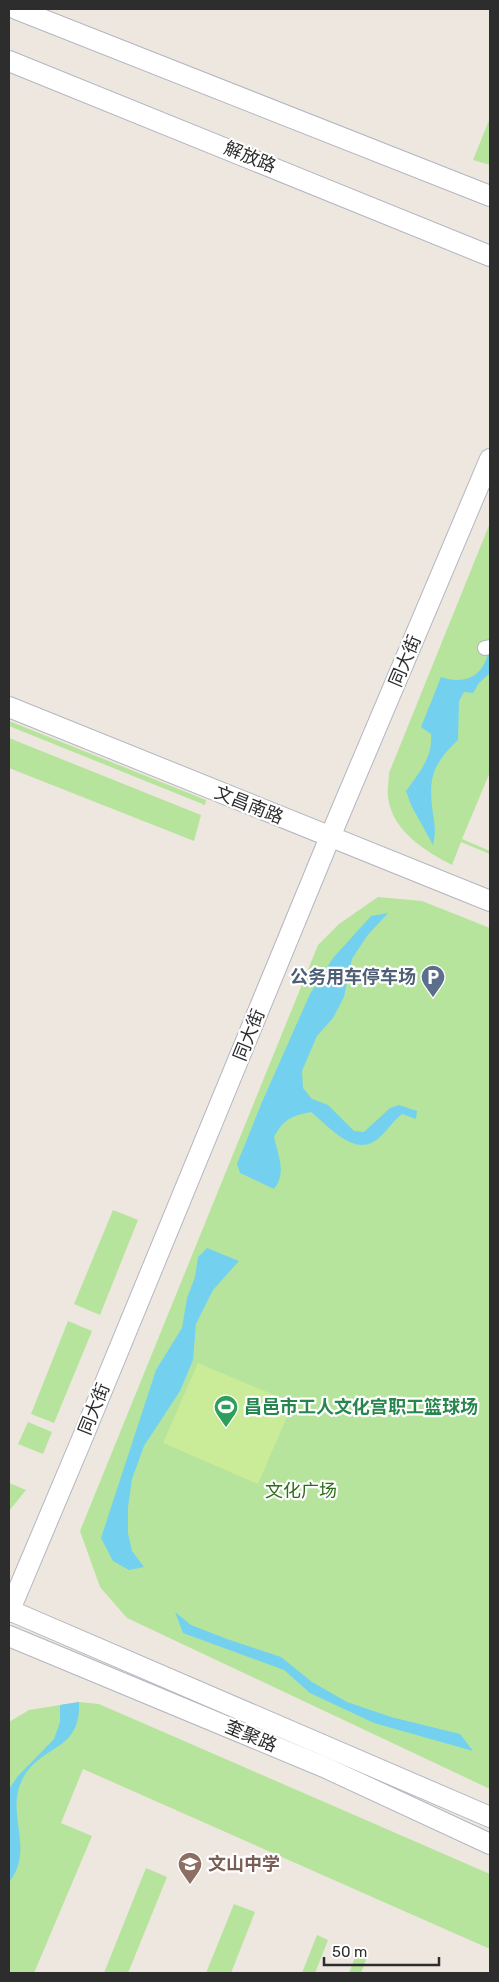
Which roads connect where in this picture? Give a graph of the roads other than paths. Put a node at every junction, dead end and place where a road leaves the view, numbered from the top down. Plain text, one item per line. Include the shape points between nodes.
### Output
1 (16, 9) edge
2 (9, 61) edge
3 (490, 196) edge
4 (490, 256) edge
5 (490, 459) edge
6 (9, 707) edge
7 (330, 837) junction
8 (490, 902) edge
9 (9, 1611) edge
10 (9, 1636) edge
11 (490, 1817) edge
12 (490, 1844) edge

1 - 3 street
2 - 4 street, 解放路
5 - 7 street, 同大街
6 - 7 street, 文昌南路
7 - 8 street, 文昌南路
7 - 9 street, 同大街
9 - 11 street, 奎聚路
10 - 12 street, 奎聚路 via 324,1767

